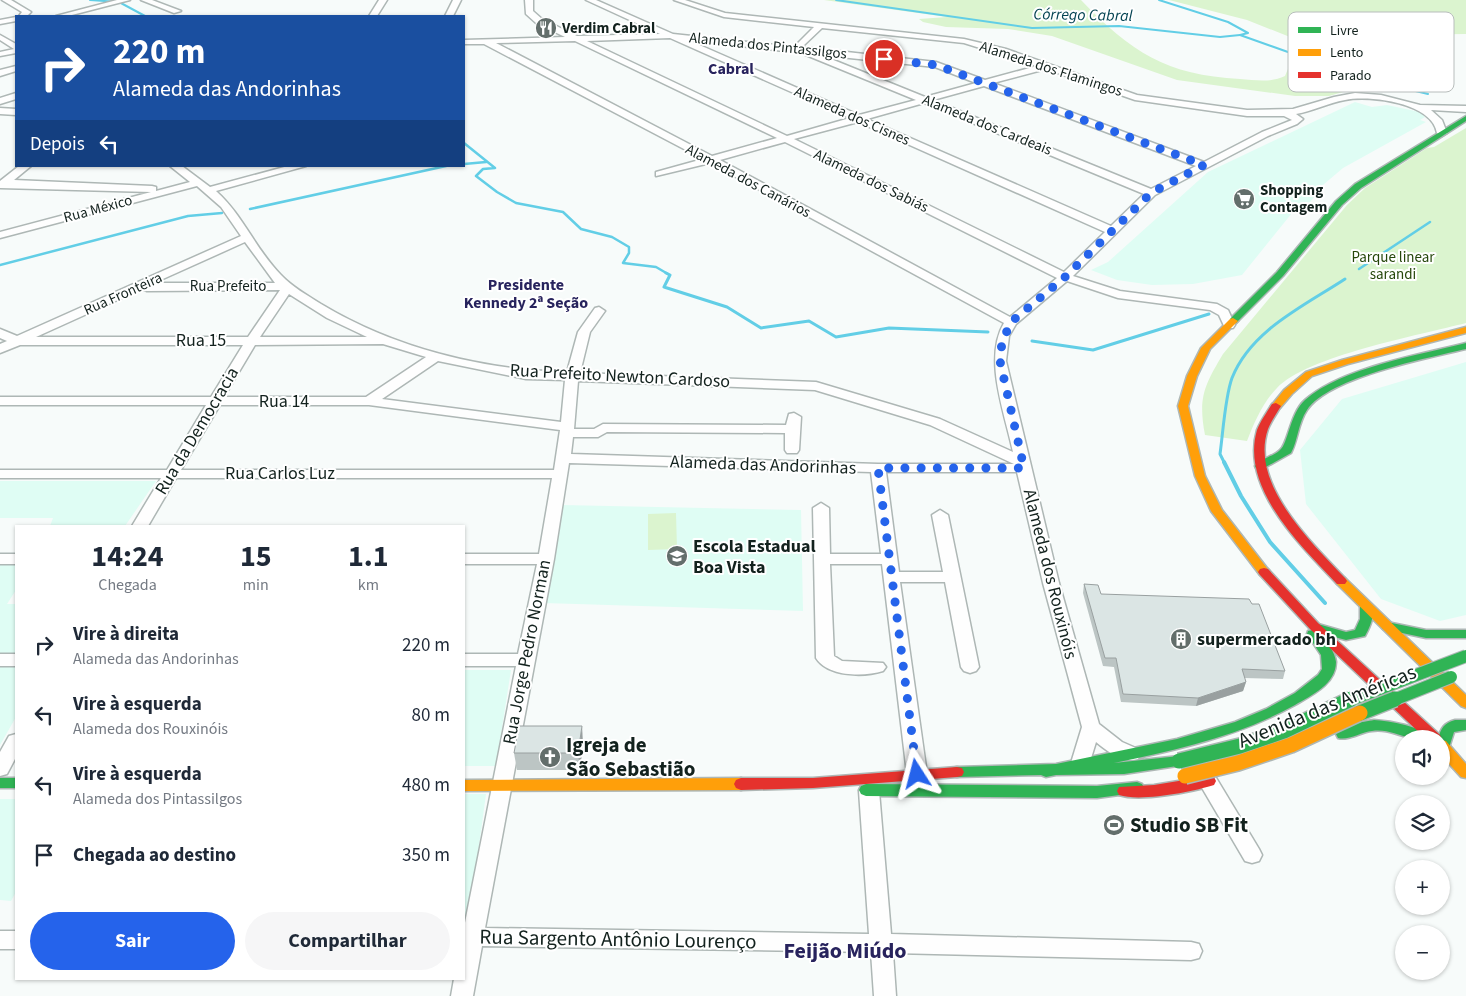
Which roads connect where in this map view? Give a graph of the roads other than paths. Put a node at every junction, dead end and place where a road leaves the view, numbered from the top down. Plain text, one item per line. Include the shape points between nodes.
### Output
1 (6, 0) edge
2 (125, 0) edge
3 (144, 0) edge
4 (383, 0) edge
5 (457, 0) edge
6 (529, 0) edge
7 (590, 0) edge
8 (678, 0) edge
9 (178, 11) dead end
10 (25, 15) edge
11 (64, 15) edge
12 (374, 15) edge
13 (449, 15) edge
14 (819, 26) junction
15 (671, 36) junction
16 (0, 37) edge
17 (571, 38) junction
18 (484, 41) junction
19 (465, 42) edge
20 (15, 46) edge
21 (15, 47) edge
22 (797, 48) junction
23 (0, 54) edge
24 (1046, 66) junction
25 (15, 68) edge
26 (0, 73) edge
27 (982, 82) junction
28 (15, 96) edge
29 (925, 100) junction
30 (0, 101) edge
31 (1331, 101) junction
32 (1412, 106) junction
33 (1466, 109) edge
34 (0, 111) edge
35 (15, 112) edge
36 (1275, 116) junction
37 (856, 118) junction
38 (1466, 118) edge
39 (0, 121) edge
40 (1296, 121) junction
41 (1442, 133) junction
42 (1264, 134) junction
43 (786, 139) junction
44 (710, 159) junction
45 (1204, 165) junction
46 (25, 167) edge
47 (176, 167) edge
48 (296, 167) edge
49 (660, 174) dead end
50 (197, 183) junction
51 (2, 184) edge
52 (168, 190) junction
53 (209, 190) junction
54 (1151, 193) junction
55 (0, 225) edge
56 (32, 226) junction
57 (1113, 231) junction
58 (0, 235) edge
59 (245, 238) junction
60 (1065, 277) junction
61 (286, 286) junction
62 (140, 287) junction
63 (599, 312) dead end
64 (1011, 322) junction
65 (1229, 325) junction
66 (1466, 330) edge
67 (0, 333) edge
68 (252, 340) junction
69 (17, 341) junction
70 (386, 341) junction
71 (1466, 346) edge
72 (0, 348) edge
73 (436, 356) junction
74 (572, 378) junction
75 (0, 401) edge
76 (215, 401) junction
77 (369, 401) junction
78 (567, 430) junction
79 (792, 450) dead end
80 (1023, 465) junction
81 (561, 466) junction
82 (1260, 466) junction
83 (878, 468) junction
84 (172, 473) junction
85 (0, 474) edge
86 (821, 508) dead end
87 (940, 515) dead end
88 (141, 525) edge
89 (465, 559) edge
90 (546, 559) junction
91 (822, 559) junction
92 (889, 559) junction
93 (0, 560) edge
94 (15, 560) edge
95 (893, 577) junction
96 (952, 577) junction
97 (1271, 581) junction
98 (1366, 607) junction
99 (1384, 625) junction
100 (1314, 626) junction
101 (1466, 634) edge
102 (1466, 656) edge
103 (0, 660) edge
104 (15, 660) edge
105 (465, 660) edge
106 (526, 660) junction
107 (877, 667) dead end
108 (970, 668) dead end
109 (1466, 671) edge
110 (1372, 677) junction
111 (1350, 678) dead end
112 (1334, 680) dead end
113 (1318, 685) junction
114 (1466, 702) edge
115 (1466, 717) edge
116 (1466, 724) edge
117 (1091, 727) junction
118 (1405, 730) edge
119 (1425, 730) edge
120 (1447, 730) edge
121 (1333, 740) dead end
122 (15, 743) edge
123 (1132, 755) junction
124 (1450, 756) edge
125 (1081, 763) junction
126 (0, 768) edge
127 (1256, 770) dead end
128 (1046, 772) junction
129 (1466, 773) edge
130 (917, 774) junction
131 (1208, 781) junction
132 (0, 783) edge
133 (15, 783) edge
134 (813, 783) junction
135 (465, 786) edge
136 (501, 786) junction
137 (869, 791) junction
138 (1124, 791) junction
139 (1252, 855) dead end
140 (468, 937) edge
141 (0, 940) edge
142 (15, 940) edge
143 (880, 943) junction
144 (1192, 950) dead end
145 (465, 966) edge
146 (464, 980) edge
147 (462, 996) edge
148 (885, 996) edge

1 - 10 street via 27,12
2 - 11 street
3 - 9 street
4 - 12 street
5 - 13 street
6 - 17 street, Alameda dos Sabiás via 529,12 538,21
7 - 15 street, Alameda dos Cisnes
8 - 14 street, Alameda dos Flamingos via 724,15
14 - 22 street
14 - 24 street, Alameda dos Flamingos via 964,42
15 - 17 street, Alameda dos Pintassilgos
15 - 22 street, Alameda dos Pintassilgos
15 - 37 street, Alameda dos Cisnes
16 - 20 street
17 - 18 street, Alameda dos Pintassilgos
17 - 43 street, Alameda dos Sabiás
18 - 19 street, Alameda dos Pintassilgos
18 - 44 street, Alameda dos Canários
21 - 23 street
22 - 27 street, Alameda dos Pintassilgos via 936,65
22 - 29 street, Alameda dos Cardeais
24 - 27 street
24 - 36 street, Alameda dos Flamingos via 1135,97
25 - 26 street
27 - 29 street
27 - 45 street, Alameda dos Pintassilgos
28 - 30 street
29 - 37 street
29 - 54 street, Alameda dos Cardeais
31 - 32 street, Alameda dos Rouxinóis via 1363,96
31 - 36 street, Alameda dos Rouxinóis
31 - 40 street, Alameda dos Rouxinóis
32 - 33 street, Alameda dos Rouxinóis
32 - 41 street, Alameda dos Rouxinóis via 1433,115 1439,121
34 - 35 street
35 - 39 street
36 - 40 street, Alameda dos Flamingos
36 - 42 street, Alameda dos Rouxinóis via 1275,126
37 - 43 street
37 - 57 street, Alameda dos Cisnes
38 - 41 main road
40 - 42 street, Alameda dos Rouxinóis
41 - 65 main road via 1339,203 1280,274
42 - 45 street, Alameda dos Rouxinóis
43 - 44 street
43 - 60 street, Alameda dos Sabiás
44 - 49 street
44 - 64 street, Alameda dos Canários
45 - 54 street, Alameda dos Rouxinóis
46 - 51 street
47 - 50 street, Rua Prefeito Newton Cardoso
48 - 53 street
50 - 52 street, Rua México
50 - 53 street, Rua Prefeito Newton Cardoso
51 - 52 street
52 - 56 street, Rua México
53 - 59 street, Rua Prefeito Newton Cardoso via 230,212
54 - 57 street, Alameda dos Rouxinóis
55 - 56 street
56 - 58 street, Rua México
57 - 60 street, Alameda dos Rouxinóis
59 - 61 street, Rua Prefeito Newton Cardoso
59 - 62 street, Rua Fronteira
60 - 64 street, Alameda dos Rouxinóis
60 - 65 street, Alameda dos Sabiás via 1118,294 1213,307 1224,313
61 - 62 street, Rua Prefeito
61 - 68 street, Rua da Democracia
61 - 70 street, Rua Prefeito Newton Cardoso via 332,317
62 - 69 street, Rua Fronteira
63 - 74 street, Rua Jorge Pedro Norman via 584,332
64 - 80 street, Alameda dos Rouxinóis via 1002,342 1000,361
65 - 97 main road via 1206,348 1192,376 1183,406 1200,476 1209,495
66 - 82 main road via 1309,374 1288,392 1260,431
67 - 69 street
68 - 69 street, Rua 15
68 - 70 street, Rua 15
68 - 76 street, Rua da Democracia
69 - 72 street, Rua Fronteira
70 - 73 street, Rua Prefeito Newton Cardoso
71 - 82 main road via 1323,390 1299,414 1287,451
73 - 74 street, Rua Prefeito Newton Cardoso via 526,375
73 - 77 street
74 - 78 street, Rua Jorge Pedro Norman
74 - 80 street, Rua Prefeito Newton Cardoso via 816,386 935,422
75 - 76 street, Rua 14
76 - 77 street, Rua 14
76 - 84 street, Rua da Democracia
77 - 78 street, Rua 14
78 - 79 street, Rua 14 via 598,433 603,428 793,423
78 - 81 street, Rua Jorge Pedro Norman
80 - 83 street, Alameda das Andorinhas
80 - 117 street, Alameda dos Rouxinóis via 1051,583
81 - 83 street, Alameda das Andorinhas
81 - 84 street, Rua Carlos Luz
81 - 90 street, Rua Jorge Pedro Norman
82 - 98 main road via 1289,525
83 - 92 street
84 - 85 street, Rua Carlos Luz
84 - 88 street, Rua da Democracia
86 - 91 street
87 - 96 street
89 - 90 street
90 - 106 street, Rua Jorge Pedro Norman
91 - 92 street
91 - 107 street via 825,658 829,664 838,666
92 - 95 street
93 - 94 street
95 - 96 street
95 - 130 street
96 - 108 street
97 - 100 main road
97 - 113 main road via 1322,644 1329,659 1328,670
98 - 99 main road
98 - 100 main road via 1367,621 1361,634 1335,634
99 - 101 main road via 1431,635
99 - 114 main road
100 - 110 main road
102 - 128 main road, Avenida das Américas, bridge via 1333,706 1284,731 1240,746 1150,767
103 - 104 street
105 - 106 street
106 - 136 street, Rua Jorge Pedro Norman
109 - 138 main road, Avenida das Américas, bridge via 1350,717 1292,745 1238,763
110 - 111 main road
110 - 115 main road via 1402,681 1444,700
110 - 119 main road
112 - 113 main road
113 - 123 main road via 1257,721 1178,746
116 - 120 main road
117 - 123 street via 1115,747
117 - 125 street, Alameda dos Rouxinóis
118 - 121 main road via 1379,723 1363,724
122 - 126 street
123 - 125 main road
124 - 129 main road
125 - 128 main road
127 - 131 main road
128 - 130 main road, Avenida das Américas
130 - 134 main road, Avenida das Américas
131 - 138 main road via 1154,791
131 - 139 street
132 - 133 main road
134 - 136 main road, Avenida das Américas
134 - 137 main road, Avenida das Américas
135 - 136 main road, Avenida das Américas
136 - 140 street, Rua Jorge Pedro Norman
137 - 138 main road, Avenida das Américas
137 - 143 street
140 - 143 street, Rua Sargento Antônio Lourenço
140 - 145 street, Rua Jorge Pedro Norman
141 - 142 street
143 - 144 street, Rua Sargento Antônio Lourenço
143 - 148 street
146 - 147 street, Rua Jorge Pedro Norman

